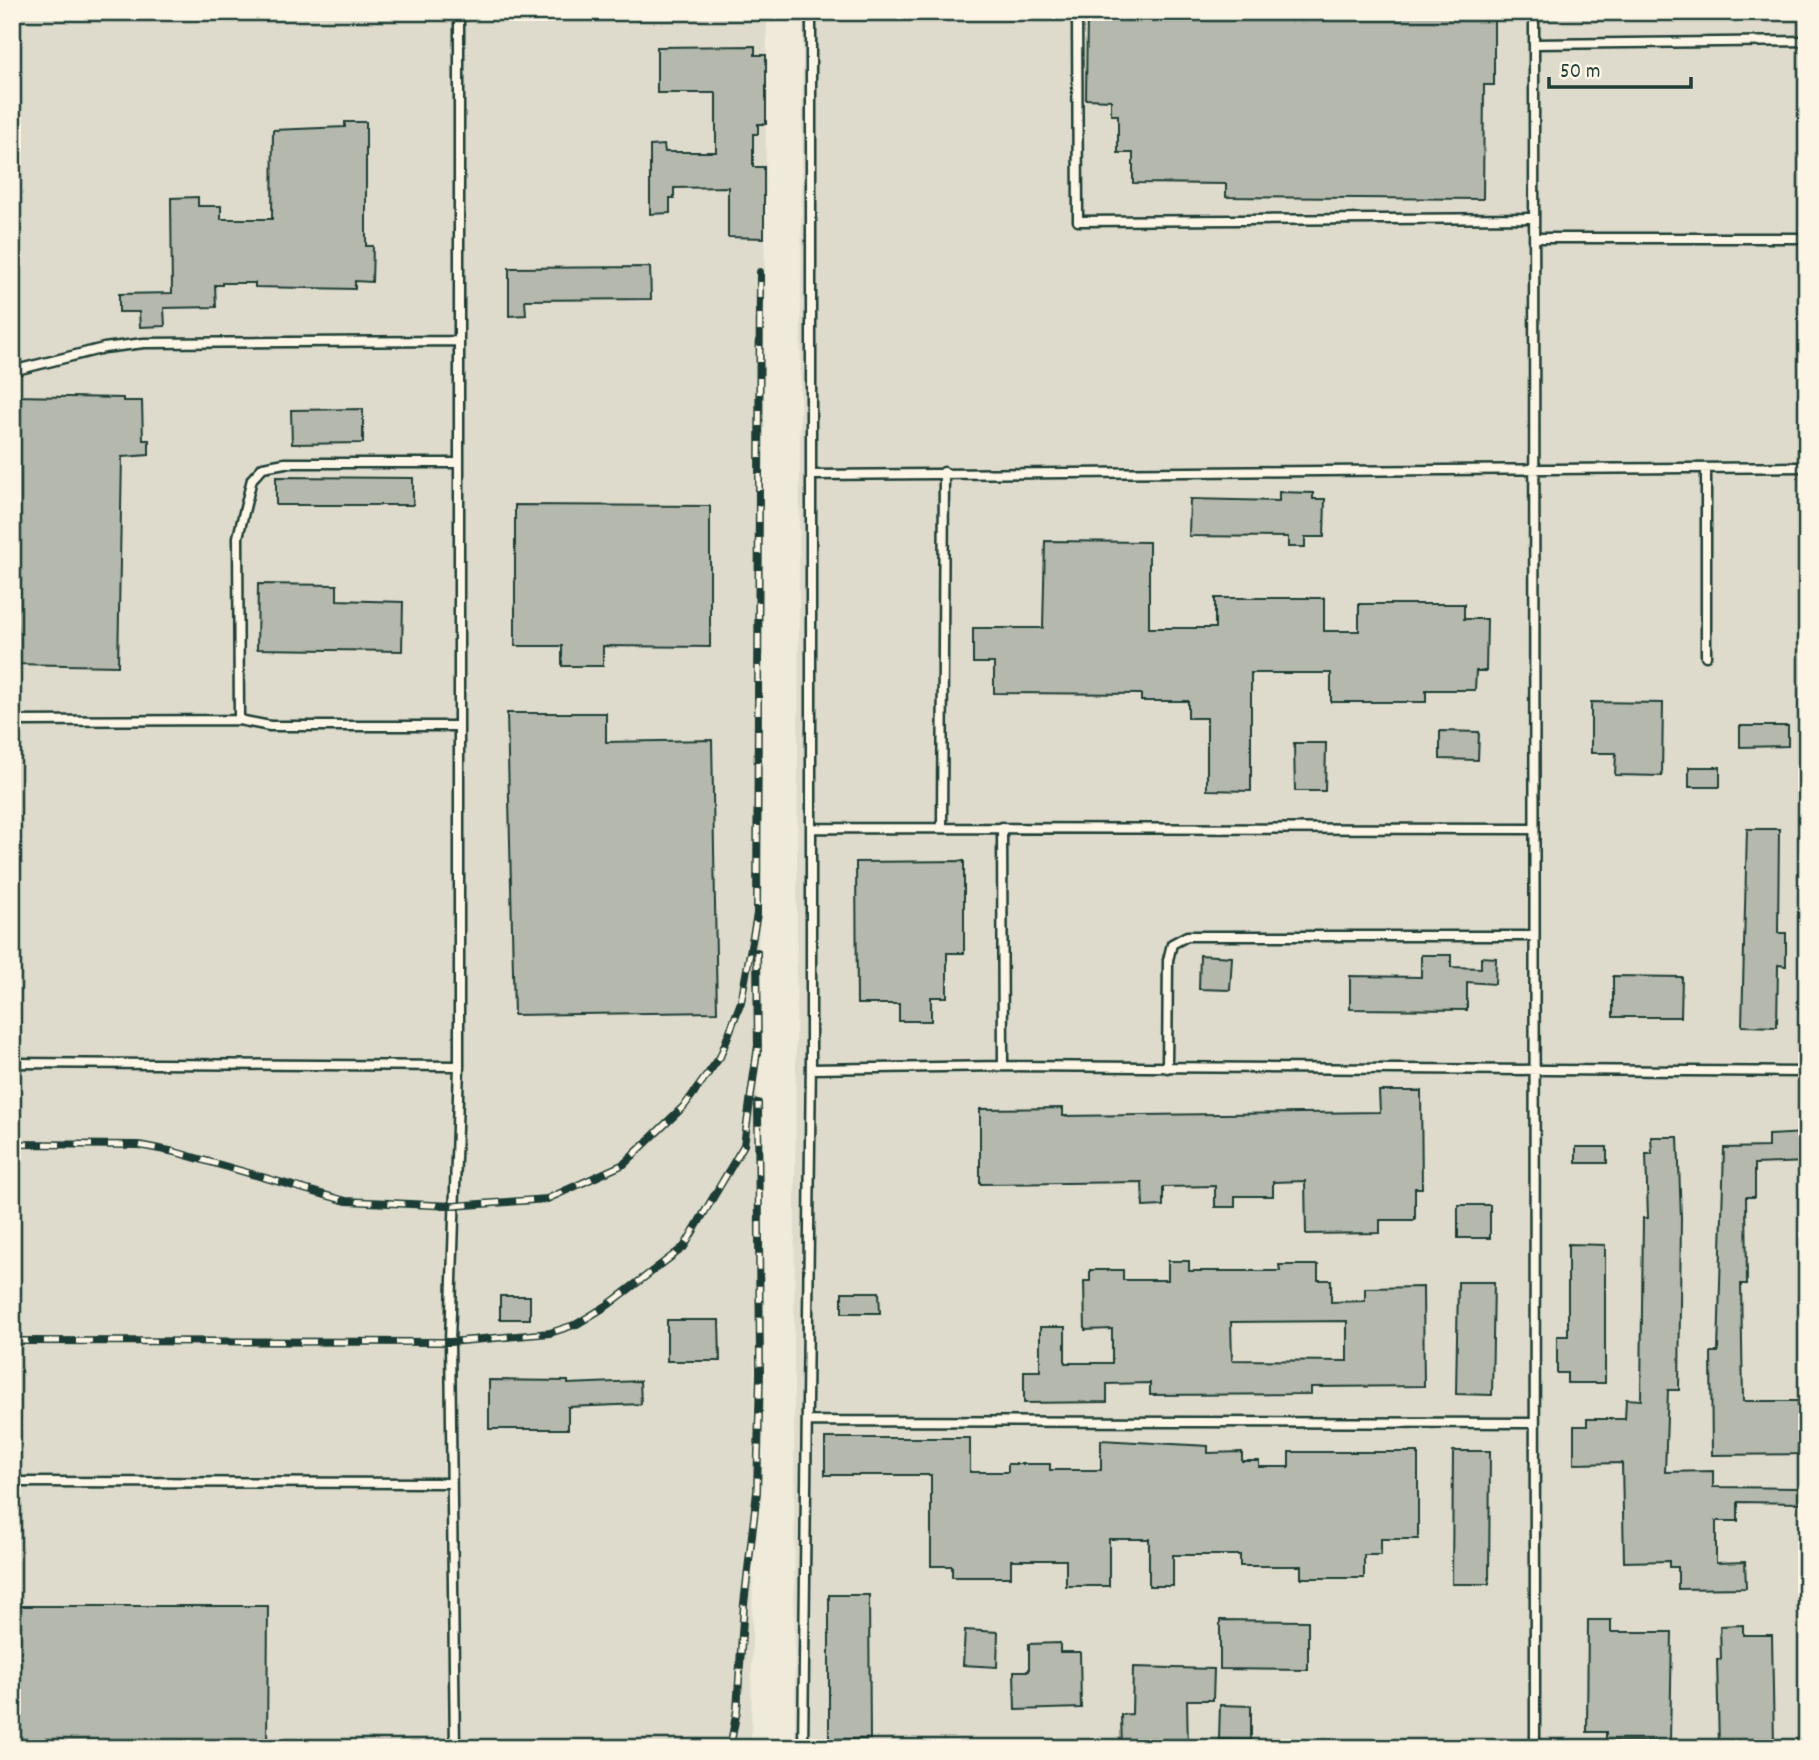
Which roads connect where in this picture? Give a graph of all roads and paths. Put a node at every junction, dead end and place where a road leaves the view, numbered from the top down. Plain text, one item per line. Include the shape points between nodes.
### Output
1 (459, 12) edge
2 (811, 12) edge
3 (1077, 12) edge
4 (1534, 12) edge
5 (1807, 41) edge
6 (1534, 44) junction
7 (1534, 218) junction
8 (1534, 238) junction
9 (1807, 238) edge
10 (459, 341) junction
11 (12, 371) edge
12 (458, 463) junction
13 (1807, 467) edge
14 (1706, 469) junction
15 (1534, 470) junction
16 (944, 472) junction
17 (812, 475) junction
18 (1706, 656) dead end
19 (239, 720) junction
20 (12, 721) edge
21 (457, 726) junction
22 (942, 827) junction
23 (1002, 827) junction
24 (811, 828) junction
25 (1534, 828) junction
26 (1534, 936) junction
27 (12, 1063) edge
28 (460, 1066) junction
29 (1003, 1066) junction
30 (1167, 1068) junction
31 (811, 1069) junction
32 (1534, 1069) junction
33 (1807, 1072) edge
34 (807, 1421) junction
35 (1533, 1423) junction
36 (12, 1482) edge
37 (450, 1483) junction
38 (455, 1748) edge
39 (803, 1748) edge
40 (1535, 1748) edge

1 - 10 lane
2 - 17 lane
3 - 7 lane via 1078,221
4 - 6 lane
5 - 6 lane
6 - 7 lane
7 - 8 lane
8 - 9 lane
8 - 15 lane
10 - 11 lane via 144,343
10 - 12 lane
12 - 19 lane via 285,463 263,467 252,479 238,537
12 - 21 lane
13 - 14 lane
14 - 15 lane
14 - 18 lane
15 - 16 lane
15 - 25 lane
16 - 17 lane
16 - 22 lane
17 - 24 lane
19 - 20 lane
19 - 21 lane via 270,726
21 - 28 lane
22 - 23 lane
22 - 24 lane
23 - 25 lane
23 - 29 lane
24 - 31 lane
25 - 26 lane
26 - 30 lane via 1187,936 1172,944 1168,960
26 - 32 lane
27 - 28 lane
28 - 37 lane via 450,1315
29 - 30 lane
29 - 31 lane
30 - 32 lane
31 - 34 lane
32 - 33 lane
32 - 35 lane
34 - 35 lane
34 - 39 lane
35 - 40 lane
36 - 37 lane
37 - 38 lane

